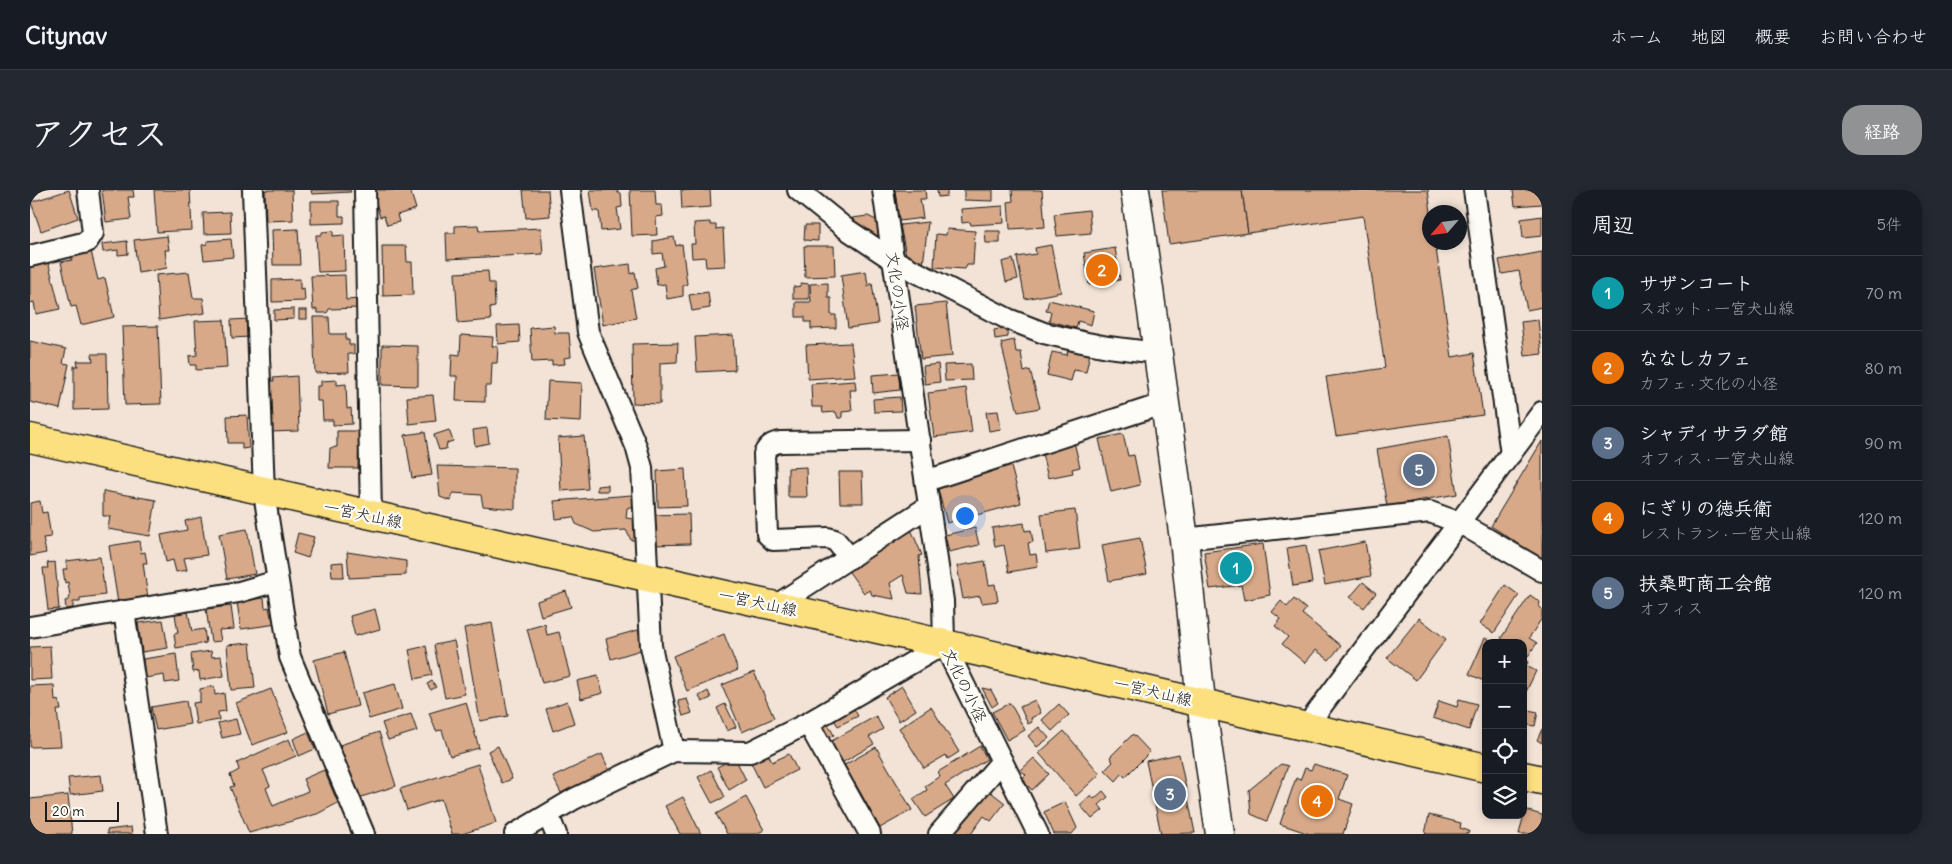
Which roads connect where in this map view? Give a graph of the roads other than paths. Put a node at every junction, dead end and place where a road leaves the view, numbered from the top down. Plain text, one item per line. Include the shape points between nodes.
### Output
1 (88, 190) edge
2 (253, 190) edge
3 (365, 190) edge
4 (570, 190) edge
5 (798, 190) edge
6 (884, 190) edge
7 (1136, 190) edge
8 (1474, 190) edge
9 (30, 256) edge
10 (893, 260) junction
11 (1158, 353) junction
12 (1166, 404) junction
13 (1542, 412) edge
14 (30, 438) edge
15 (920, 440) junction
16 (1511, 454) junction
17 (926, 480) junction
18 (264, 493) junction
19 (929, 506) junction
20 (371, 516) junction
21 (1460, 523) junction
22 (1184, 539) junction
23 (850, 558) junction
24 (1542, 571) edge
25 (648, 578) junction
26 (278, 581) junction
27 (776, 606) junction
28 (124, 611) junction
29 (30, 626) edge
30 (944, 644) junction
31 (1201, 702) junction
32 (808, 723) junction
33 (1305, 728) junction
34 (674, 750) junction
35 (1002, 761) junction
36 (1482, 767) edge
37 (1527, 777) edge
38 (1542, 780) edge
39 (548, 815) junction
40 (867, 833) edge
41 (157, 834) edge
42 (364, 834) edge
43 (515, 834) edge
44 (556, 834) edge
45 (939, 834) edge
46 (1038, 834) edge
47 (1220, 834) edge

1 - 9 street via 93,233 87,242
2 - 18 street
3 - 20 street
4 - 25 street via 588,332 636,446 642,468
5 - 10 street via 845,228
6 - 10 street, 文化の小径
7 - 11 street
8 - 16 street
10 - 11 street via 1008,319 1044,333 1108,347
10 - 15 street, 文化の小径
11 - 12 street
12 - 17 street
12 - 22 street
13 - 16 street
14 - 18 main road, 一宮犬山線
15 - 17 street, 文化の小径
15 - 23 street via 781,442 766,448 767,534 773,540 836,540
16 - 21 street
17 - 19 street, 文化の小径
18 - 20 main road, 一宮犬山線
18 - 26 street
19 - 23 street
19 - 30 street, 文化の小径 via 943,601
20 - 25 main road, 一宮犬山線
21 - 22 street via 1430,512
21 - 24 street
21 - 33 street
22 - 31 street
23 - 27 street
25 - 27 main road, 一宮犬山線
25 - 34 street via 651,646
26 - 28 street via 239,592
26 - 42 street via 290,657
27 - 30 main road, 一宮犬山線
28 - 29 street
28 - 41 street
30 - 31 main road, 一宮犬山線
30 - 32 street
30 - 35 street, 文化の小径
31 - 33 main road, 一宮犬山線
31 - 47 street
32 - 34 street via 750,752
32 - 40 street
33 - 36 main road, 一宮犬山線
34 - 39 street
35 - 45 street
35 - 46 street, 文化の小径
37 - 38 main road
39 - 43 street
39 - 44 street

